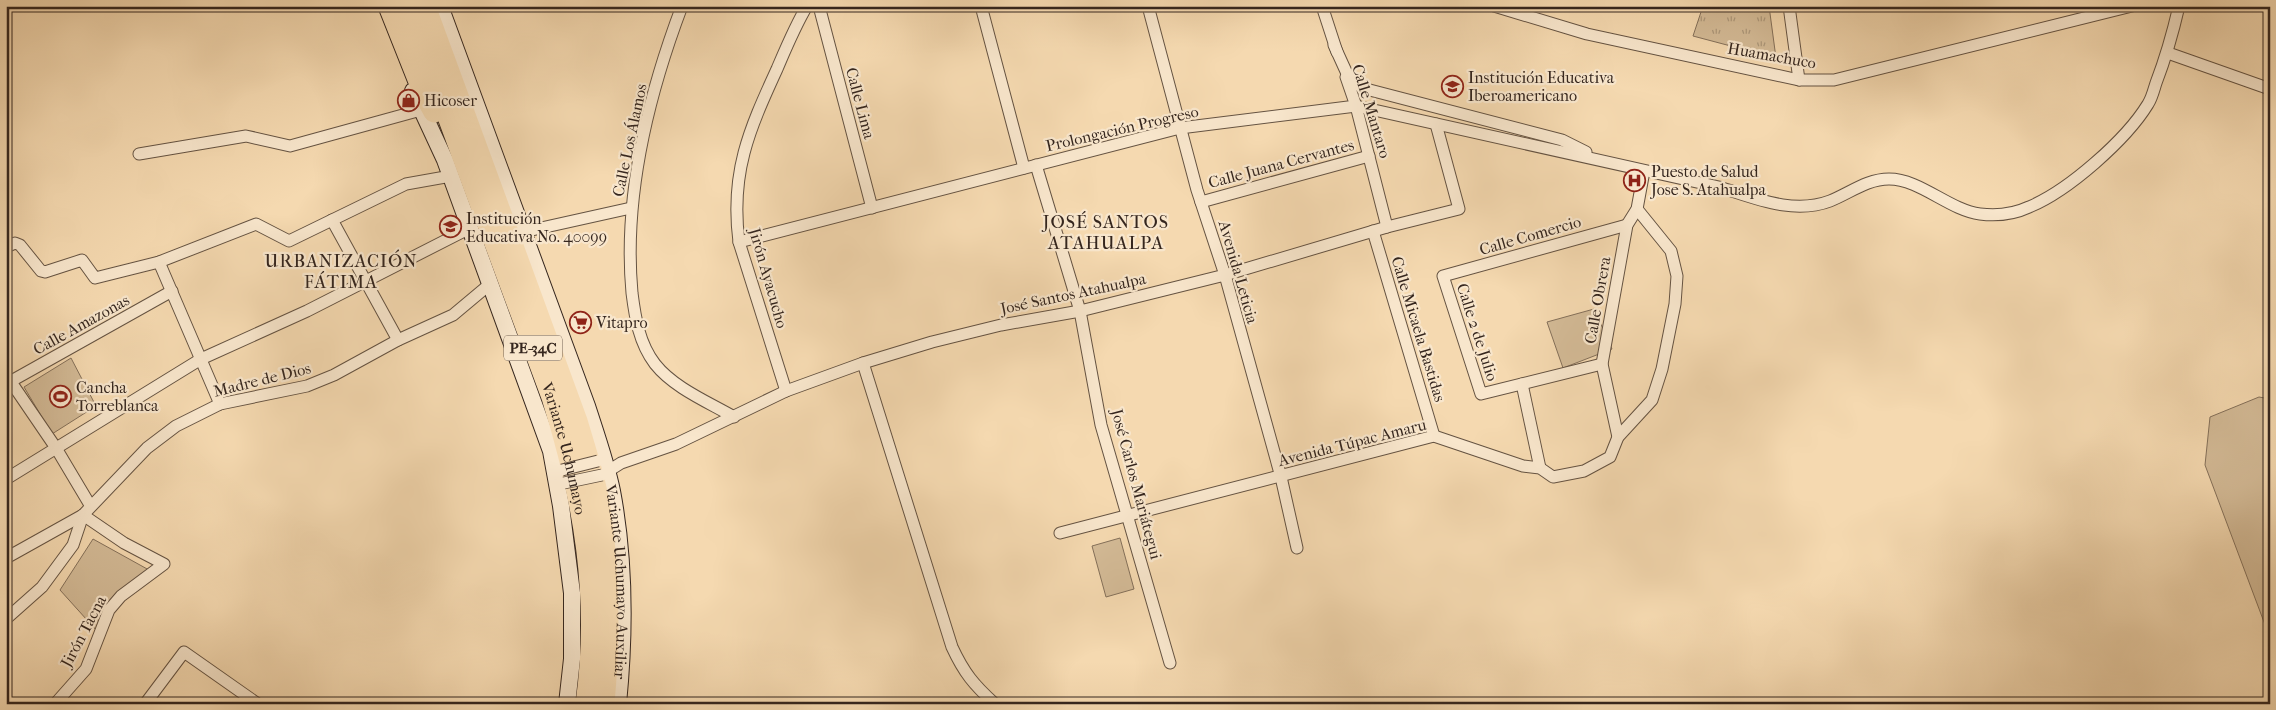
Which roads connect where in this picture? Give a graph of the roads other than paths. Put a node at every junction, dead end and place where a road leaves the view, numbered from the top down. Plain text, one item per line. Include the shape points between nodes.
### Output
1 (381, 6) edge
2 (389, 6) edge
3 (407, 6) edge
4 (425, 6) edge
5 (440, 6) edge
6 (682, 6) edge
7 (807, 6) edge
8 (819, 6) edge
9 (981, 6) edge
10 (1148, 6) edge
11 (1322, 6) edge
12 (1494, 6) edge
13 (1789, 6) edge
14 (2132, 6) edge
15 (2179, 6) edge
16 (1334, 45) junction
17 (2168, 53) junction
18 (1799, 80) junction
19 (2270, 89) edge
20 (1356, 106) junction
21 (421, 110) junction
22 (1436, 124) junction
23 (1180, 128) junction
24 (139, 154) dead end
25 (1369, 156) junction
26 (1606, 161) junction
27 (1036, 165) junction
28 (457, 168) junction
29 (1024, 168) junction
30 (1644, 171) junction
31 (1201, 202) junction
32 (631, 208) junction
33 (872, 208) junction
34 (1637, 210) junction
35 (332, 220) junction
36 (1627, 225) junction
37 (1387, 227) junction
38 (470, 228) junction
39 (1373, 231) junction
40 (523, 232) junction
41 (739, 242) junction
42 (6, 247) edge
43 (159, 262) junction
44 (1224, 275) junction
45 (1443, 276) joint
46 (366, 282) junction
47 (490, 284) junction
48 (172, 291) junction
49 (1080, 312) junction
50 (398, 340) junction
51 (201, 359) junction
52 (863, 363) junction
53 (1602, 364) junction
54 (9, 383) edge
55 (1522, 384) junction
56 (786, 390) junction
57 (220, 404) junction
58 (734, 417) junction
59 (1434, 436) junction
60 (1618, 437) junction
61 (56, 448) junction
62 (607, 467) junction
63 (1540, 468) junction
64 (560, 477) junction
65 (1281, 477) junction
66 (6, 479) edge
67 (87, 510) junction
68 (1127, 516) junction
69 (1060, 533) dead end
70 (1296, 548) dead end
71 (6, 558) edge
72 (6, 619) edge
73 (1170, 664) dead end
74 (55, 704) edge
75 (145, 704) edge
76 (258, 704) edge
77 (567, 704) edge
78 (586, 704) edge
79 (604, 704) edge
80 (618, 704) edge
81 (995, 704) edge

1 - 21 main road
2 - 28 highway
3 - 28 highway, Variante Uchumayo / PE-34C
4 - 79 highway, Variante Uchumayo / PE-34C via 577,421 592,471 602,528 610,614
5 - 40 main road, Variante Uchumayo
6 - 32 street, Calle Los Álamos via 650,106
7 - 41 street, Jirón Ayacucho via 750,127 738,178
8 - 33 street, Calle Lima
9 - 29 street
10 - 23 street, Avenida Leticia
11 - 16 street, Calle Mantaro
12 - 18 street, Huamachuco via 1587,34
13 - 18 street
14 - 18 street, Huamachuco via 1834,80
15 - 17 street, Prolongación Progreso
16 - 20 street, Calle Mantaro
16 - 26 street, Prolongación Progreso via 1349,78 1362,88 1562,140
17 - 19 street
17 - 30 street, Prolongación Progreso via 2149,103 2111,147 2060,189 2028,208 1999,215 1979,214 1950,205 1931,193 1895,179 1877,179 1829,202 1801,207 1779,205
20 - 22 street, Prolongación Progreso
20 - 23 street, Prolongación Progreso
20 - 25 street, Calle Mantaro
21 - 24 street via 290,146 246,136
21 - 28 main road
22 - 26 street, Prolongación Progreso
22 - 37 street, José Santos Atahualpa via 1459,209
23 - 27 street, Prolongación Progreso
23 - 31 street, Avenida Leticia
25 - 31 street, Calle Juana Cervantes
25 - 37 street, Calle Mantaro
26 - 30 street, Prolongación Progreso
27 - 29 street, Prolongación Progreso
27 - 49 street, José Carlos Mariátegui
28 - 35 street via 406,184
28 - 38 main road
28 - 78 highway, Variante Uchumayo / PE-34C via 552,398 569,451 586,535 591,590 590,675
29 - 33 street, Prolongación Progreso
30 - 34 street, Calle Obrera
31 - 44 street, Avenida Leticia
32 - 40 street
32 - 58 street, Calle Los Álamos via 630,268 636,324 651,356 673,381
33 - 41 street, Prolongación Progreso
34 - 36 street, Calle Obrera
34 - 60 street, Avenida Túpac Amaru via 1671,251 1677,276 1675,304 1662,369 1652,400
35 - 43 street via 289,241 256,224
35 - 46 street
36 - 45 street, Calle Comercio
36 - 53 street, Calle Obrera
37 - 39 street, José Santos Atahualpa
38 - 46 street
38 - 47 main road
39 - 44 street, José Santos Atahualpa
39 - 59 street, Calle Micaela Bastidas
40 - 62 main road, Variante Uchumayo
41 - 56 street, Jirón Ayacucho
42 - 43 street via 16,243 20,245 40,271 45,272 82,260 95,278
43 - 48 street
44 - 49 street, José Santos Atahualpa
44 - 65 street, Avenida Leticia
45 - 55 street, Calle 2 de Julio via 1481,394
46 - 50 street
46 - 51 street
47 - 50 street, Madre de Dios via 453,315
47 - 64 main road
48 - 51 street
48 - 54 street, Calle Amazonas
49 - 52 street, José Santos Atahualpa via 1001,325
49 - 68 street, José Carlos Mariátegui via 1101,425
50 - 57 street, Madre de Dios via 307,386
51 - 57 street
51 - 61 street
52 - 56 street, José Santos Atahualpa
52 - 81 street via 952,647 968,677
53 - 55 street, Calle 2 de Julio
53 - 60 street, Calle Obrera
54 - 61 street
55 - 63 street
56 - 58 street, José Santos Atahualpa
57 - 67 street, Madre de Dios via 176,426 147,448
58 - 62 street, José Santos Atahualpa via 676,444
59 - 63 street, Avenida Túpac Amaru via 1523,466
59 - 65 street, Avenida Túpac Amaru
60 - 63 street, Avenida Túpac Amaru via 1610,457 1584,471 1553,477
61 - 66 street
61 - 67 street
62 - 64 street, José Santos Atahualpa, bridge
62 - 64 street, José Santos Atahualpa, bridge
62 - 80 main road, Variante Uchumayo Auxiliar via 622,594
64 - 77 main road via 572,593 572,659
65 - 68 street, Avenida Túpac Amaru
65 - 70 street, Avenida Leticia
67 - 71 street, Madre de Dios
67 - 72 street via 73,545 42,587
67 - 74 street, Jirón Tacna via 124,544 164,564 121,596 109,610 86,669
68 - 69 street, Avenida Túpac Amaru
68 - 73 street, José Carlos Mariátegui
75 - 76 street via 184,652

